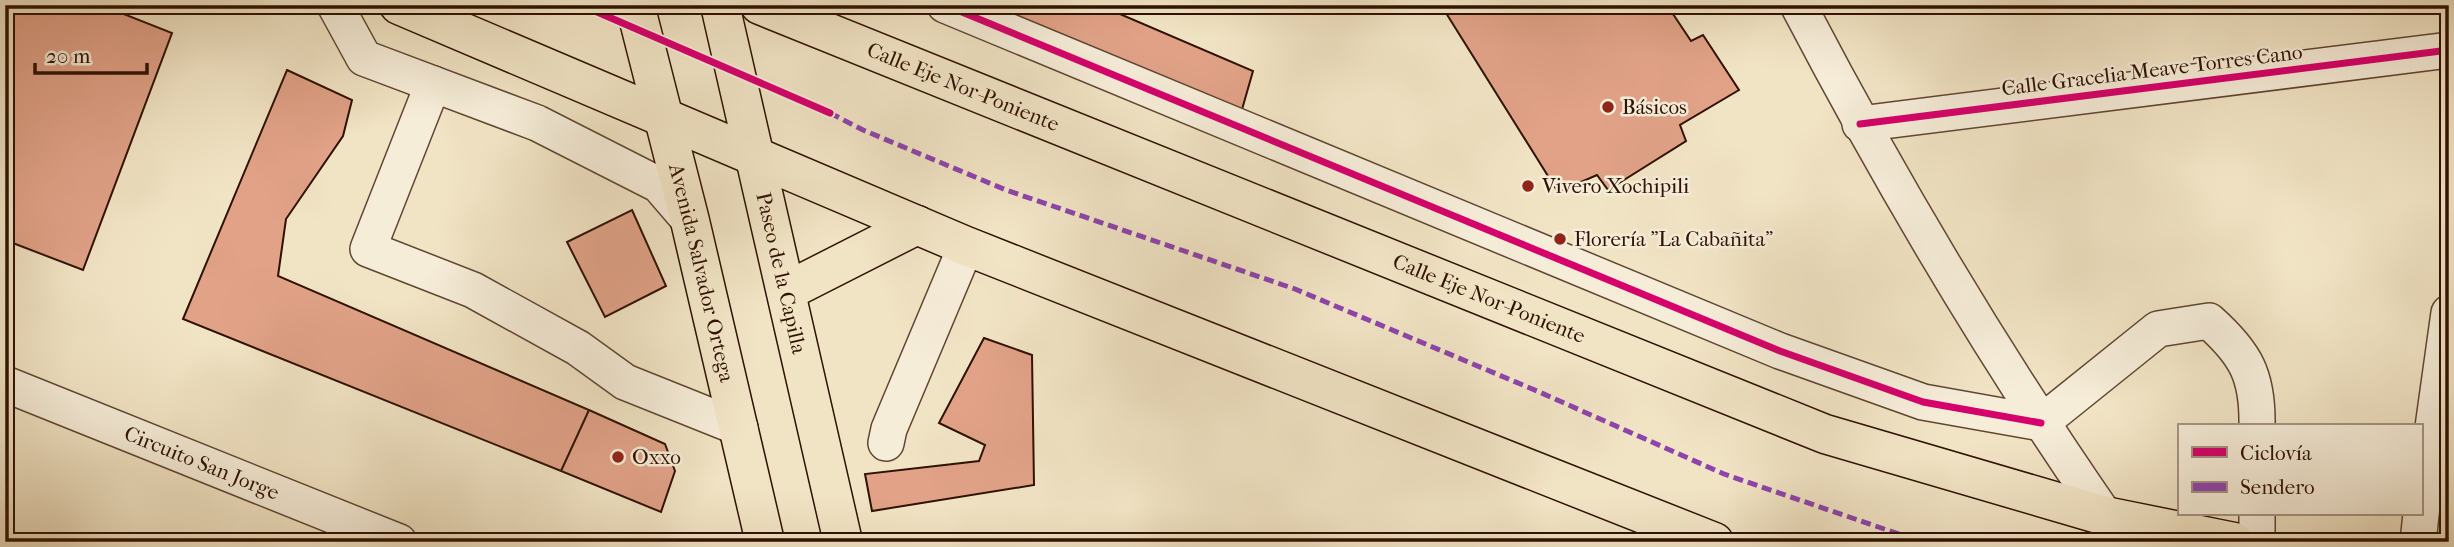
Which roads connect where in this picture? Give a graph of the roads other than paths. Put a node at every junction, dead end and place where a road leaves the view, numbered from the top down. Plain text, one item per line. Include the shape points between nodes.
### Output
1 (335, 5) edge
2 (399, 5) edge
3 (635, 5) edge
4 (720, 5) edge
5 (945, 5) edge
6 (1798, 5) edge
7 (762, 6) edge
8 (2449, 50) edge
9 (433, 84) junction
10 (664, 115) junction
11 (1860, 124) junction
12 (756, 155) junction
13 (690, 221) junction
14 (917, 225) junction
15 (966, 246) junction
16 (787, 291) junction
17 (2449, 313) edge
18 (5, 384) edge
19 (2041, 423) junction
20 (2257, 424) edge
21 (740, 428) junction
22 (886, 443) dead end
23 (2422, 507) edge
24 (2105, 516) junction
25 (2257, 516) edge
26 (2421, 516) edge
27 (399, 542) edge
28 (765, 542) edge
29 (843, 542) edge
30 (1714, 542) edge
31 (2234, 542) edge
32 (2257, 542) edge
33 (2418, 542) edge

1 - 9 street via 364,58
2 - 10 main road
3 - 10 main road, Avenida Salvador Ortega
4 - 12 main road, Paseo de la Capilla
5 - 19 street via 1780,351 1923,402
6 - 11 street
7 - 24 main road, Calle Eje Nor-Poniente via 1825,433
8 - 11 street, Calle Gracelia Meave Torres Cano
9 - 13 street via 537,123 659,185
9 - 21 street via 368,249 473,290 578,348 625,382
10 - 12 main road
10 - 13 main road, Avenida Salvador Ortega
11 - 19 street
12 - 14 main road
12 - 16 main road, Paseo de la Capilla
13 - 21 main road, Avenida Salvador Ortega
14 - 15 main road
14 - 16 main road
15 - 22 street
15 - 30 main road
16 - 29 main road, Paseo de la Capilla
17 - 23 street
18 - 27 street, Circuito San Jorge
19 - 20 street via 2158,329 2209,321 2236,345 2258,390
19 - 24 street
21 - 28 main road, Avenida Salvador Ortega
24 - 31 main road, Calle Eje Nor-Poniente
25 - 32 street
26 - 33 street

